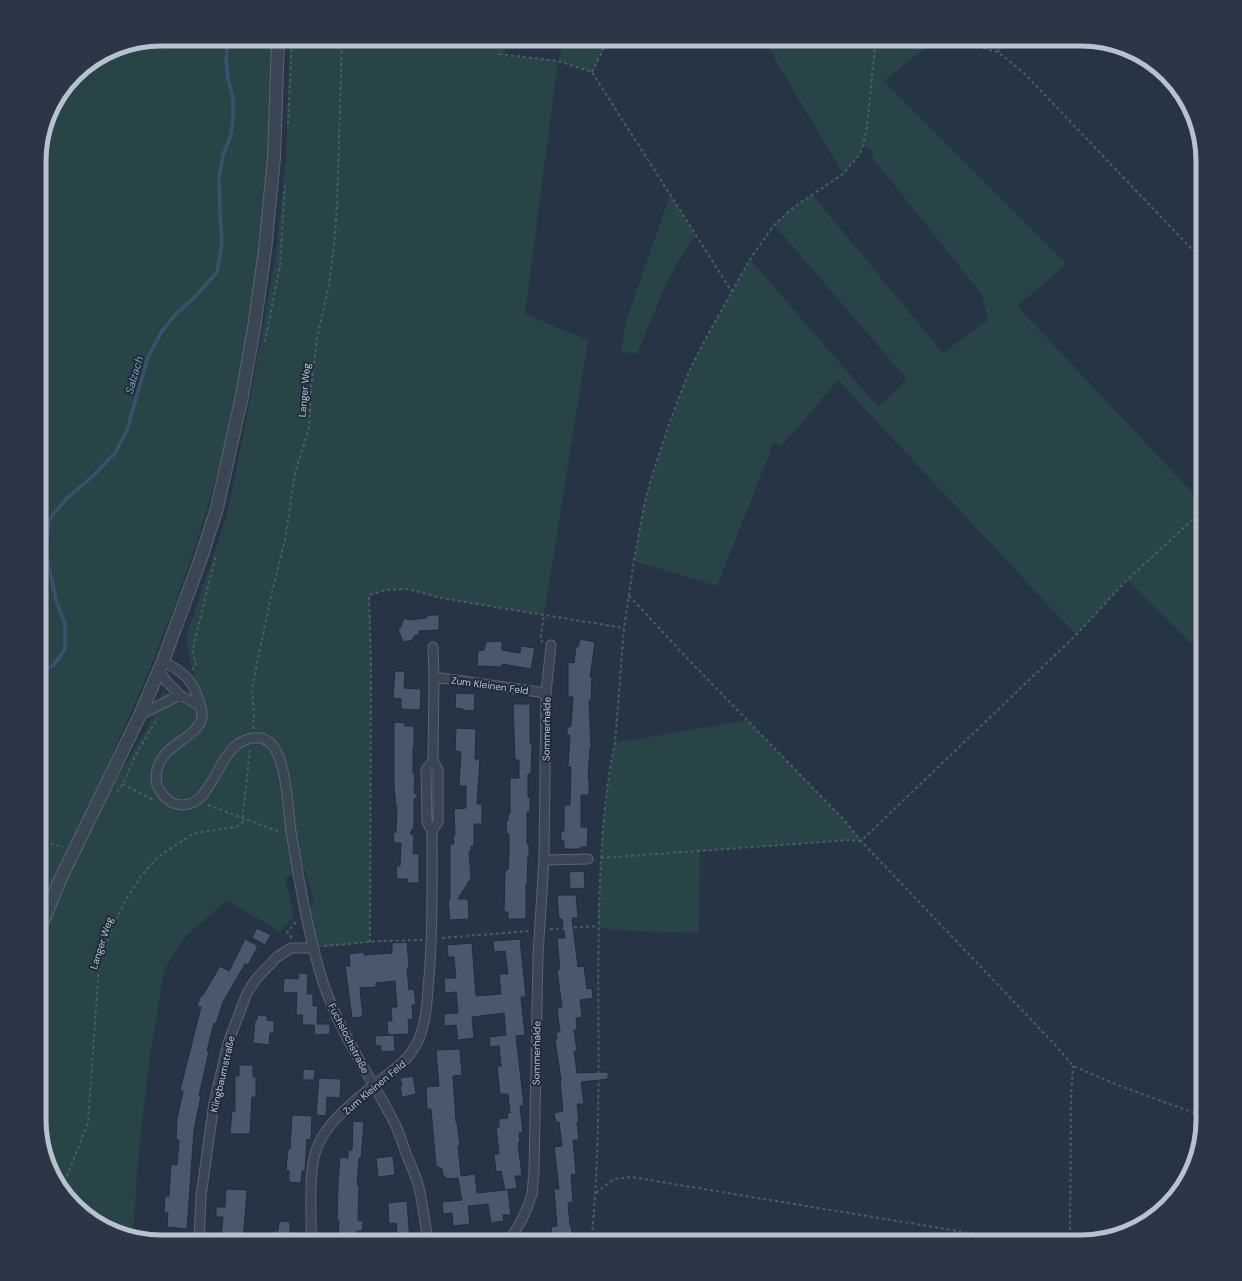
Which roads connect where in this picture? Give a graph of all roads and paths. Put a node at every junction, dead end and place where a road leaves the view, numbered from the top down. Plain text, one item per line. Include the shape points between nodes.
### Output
1 (278, 46) edge
2 (342, 46) edge
3 (605, 46) edge
4 (875, 46) edge
5 (979, 46) edge
6 (1000, 46) edge
7 (998, 52) junction
8 (499, 54) dead end
9 (592, 72) junction
10 (1196, 254) edge
11 (732, 292) junction
12 (1196, 516) edge
13 (628, 596) junction
14 (544, 615) junction
15 (624, 628) junction
16 (551, 645) joint
17 (433, 647) dead end
18 (161, 666) junction
19 (434, 677) junction
20 (546, 693) junction
21 (180, 695) junction
22 (200, 706) junction
23 (140, 715) junction
24 (252, 738) junction
25 (123, 784) dead end
26 (147, 796) dead end
27 (206, 804) dead end
28 (243, 818) junction
29 (282, 835) dead end
30 (861, 841) junction
31 (46, 843) edge
32 (74, 851) junction
33 (601, 858) junction
34 (588, 859) dead end
35 (544, 860) junction
36 (46, 914) edge
37 (299, 919) dead end
38 (598, 926) junction
39 (539, 930) junction
40 (440, 938) dead end
41 (425, 940) dead end
42 (370, 942) junction
43 (295, 948) junction
44 (314, 948) junction
45 (1073, 1066) junction
46 (373, 1085) junction
47 (1196, 1113) edge
48 (64, 1182) edge
49 (596, 1193) junction
50 (199, 1235) edge
51 (311, 1235) edge
52 (427, 1235) edge
53 (512, 1235) edge
54 (592, 1235) edge
55 (982, 1235) edge
56 (1070, 1235) edge

1 - 18 street via 270,208 242,396 217,508
2 - 24 path, Langer Weg via 338,207 329,285 317,338 309,428 295,473 285,540 252,688
3 - 9 path
4 - 11 path via 867,127 860,154 843,174 794,207 774,225 750,259
5 - 7 path
6 - 7 path
7 - 10 path via 1022,72
8 - 9 path via 558,61
9 - 11 path
11 - 13 path via 691,368 660,450 644,506
12 - 30 path via 1127,580 1076,635
13 - 15 path
13 - 30 path
14 - 15 path
14 - 16 path via 540,640
14 - 42 path via 440,598 408,589 386,590 370,595
15 - 33 path via 615,743 611,759
16 - 20 street, Sommerhalde
17 - 19 street, Zum Kleinen Feld
18 - 21 street via 166,681
18 - 22 street via 178,669 188,676
18 - 23 street
19 - 20 street, Zum Kleinen Feld
19 - 46 street, Zum Kleinen Feld via 433,761 426,770 427,822 432,831 432,938 427,1008 417,1044 406,1060
20 - 35 street, Sommerhalde
21 - 22 street
21 - 23 street
22 - 24 street via 200,723 164,755 159,763 156,785 169,800 176,804 195,802 203,795 233,747
23 - 32 street
24 - 28 path, Langer Weg
24 - 44 street, Fuchslochstraße via 262,738 269,742 280,761 298,874
25 - 26 path
27 - 28 path
28 - 29 path via 279,831
28 - 48 path, Langer Weg via 242,823 236,827 194,833 158,857 138,881 113,925 99,966 88,1123
30 - 33 path
30 - 45 path
31 - 32 path
32 - 36 street
33 - 38 path
34 - 35 street
35 - 39 street, Sommerhalde
37 - 43 path via 287,932
38 - 39 path
38 - 49 path
39 - 40 path
39 - 53 street, Sommerhalde via 532,1192 528,1207
41 - 42 path
42 - 44 path
43 - 44 street, Klingbaumstraße
43 - 50 street, Klingbaumstraße via 277,957 256,979 247,993 228,1043 214,1103 201,1196
44 - 46 street, Fuchslochstraße via 332,1011
45 - 47 path
45 - 56 path
46 - 51 street, Zum Kleinen Feld via 348,1107 318,1144 312,1165
46 - 52 street, Fuchslochstraße via 396,1126 418,1184
49 - 54 path
49 - 55 path via 614,1179 631,1177

